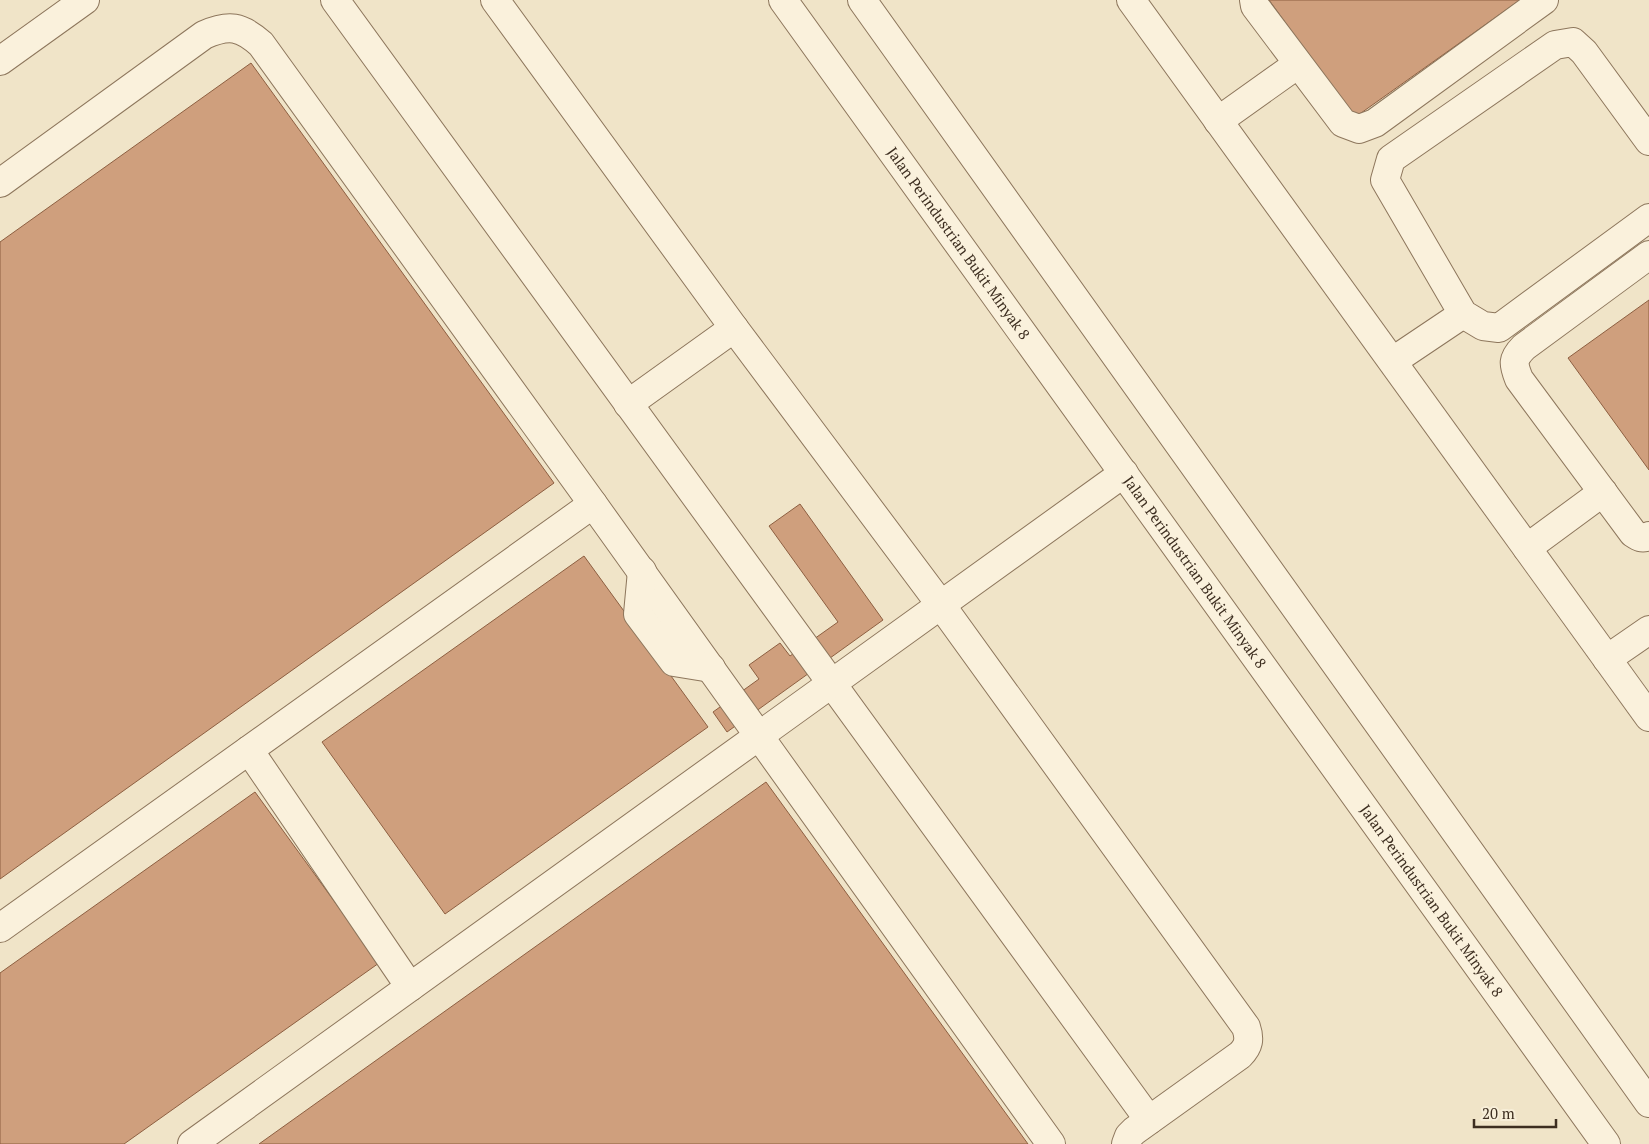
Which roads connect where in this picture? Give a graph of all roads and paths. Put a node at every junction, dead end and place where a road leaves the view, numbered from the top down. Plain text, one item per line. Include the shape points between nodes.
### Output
1 (85, 0) edge
2 (335, 0) edge
3 (495, 0) edge
4 (783, 0) edge
5 (862, 0) edge
6 (1131, 0) edge
7 (1254, 0) edge
8 (1544, 0) edge
9 (0, 61) edge
10 (1298, 64) junction
11 (1218, 121) junction
12 (1649, 141) edge
13 (0, 183) edge
14 (1649, 218) edge
15 (1649, 255) edge
16 (1463, 314) junction
17 (734, 328) junction
18 (1393, 361) junction
19 (628, 404) junction
20 (1124, 473) junction
21 (1603, 492) junction
22 (593, 504) junction
23 (1649, 536) edge
24 (1527, 548) junction
25 (941, 605) junction
26 (1649, 630) edge
27 (1607, 659) junction
28 (832, 684) junction
29 (1649, 717) edge
30 (759, 736) junction
31 (249, 750) junction
32 (0, 928) edge
33 (410, 987) junction
34 (1649, 1103) edge
35 (1149, 1120) junction
36 (192, 1144) edge
37 (1051, 1144) edge
38 (1126, 1144) edge
39 (1606, 1144) edge

1 - 9 street
2 - 19 street
3 - 17 street
4 - 20 street, Jalan Perindustrian Bukit Minyak 8
5 - 34 street
6 - 11 street
7 - 10 street via 1255,6
8 - 10 street via 1374,123 1359,129 1343,123
10 - 11 street
11 - 18 street
12 - 16 street via 1584,52 1573,42 1555,45 1391,159 1385,180
13 - 22 street via 204,35 219,28 235,28 249,33 261,44
14 - 16 street via 1499,328 1484,326
15 - 21 street via 1515,356 1514,368 1518,379
16 - 18 street
17 - 19 street
17 - 25 street
18 - 24 street
19 - 28 street
20 - 25 street
20 - 39 street, Jalan Perindustrian Bukit Minyak 8
21 - 23 street via 1638,537
21 - 24 street
22 - 30 street
22 - 31 street
24 - 27 street
25 - 28 street
25 - 35 street via 1246,1027 1249,1042 1240,1055
26 - 27 street
27 - 29 street
28 - 30 street
28 - 35 street
30 - 33 street
30 - 37 street
31 - 32 street
31 - 33 street
33 - 36 street
35 - 38 street via 1129,1136

